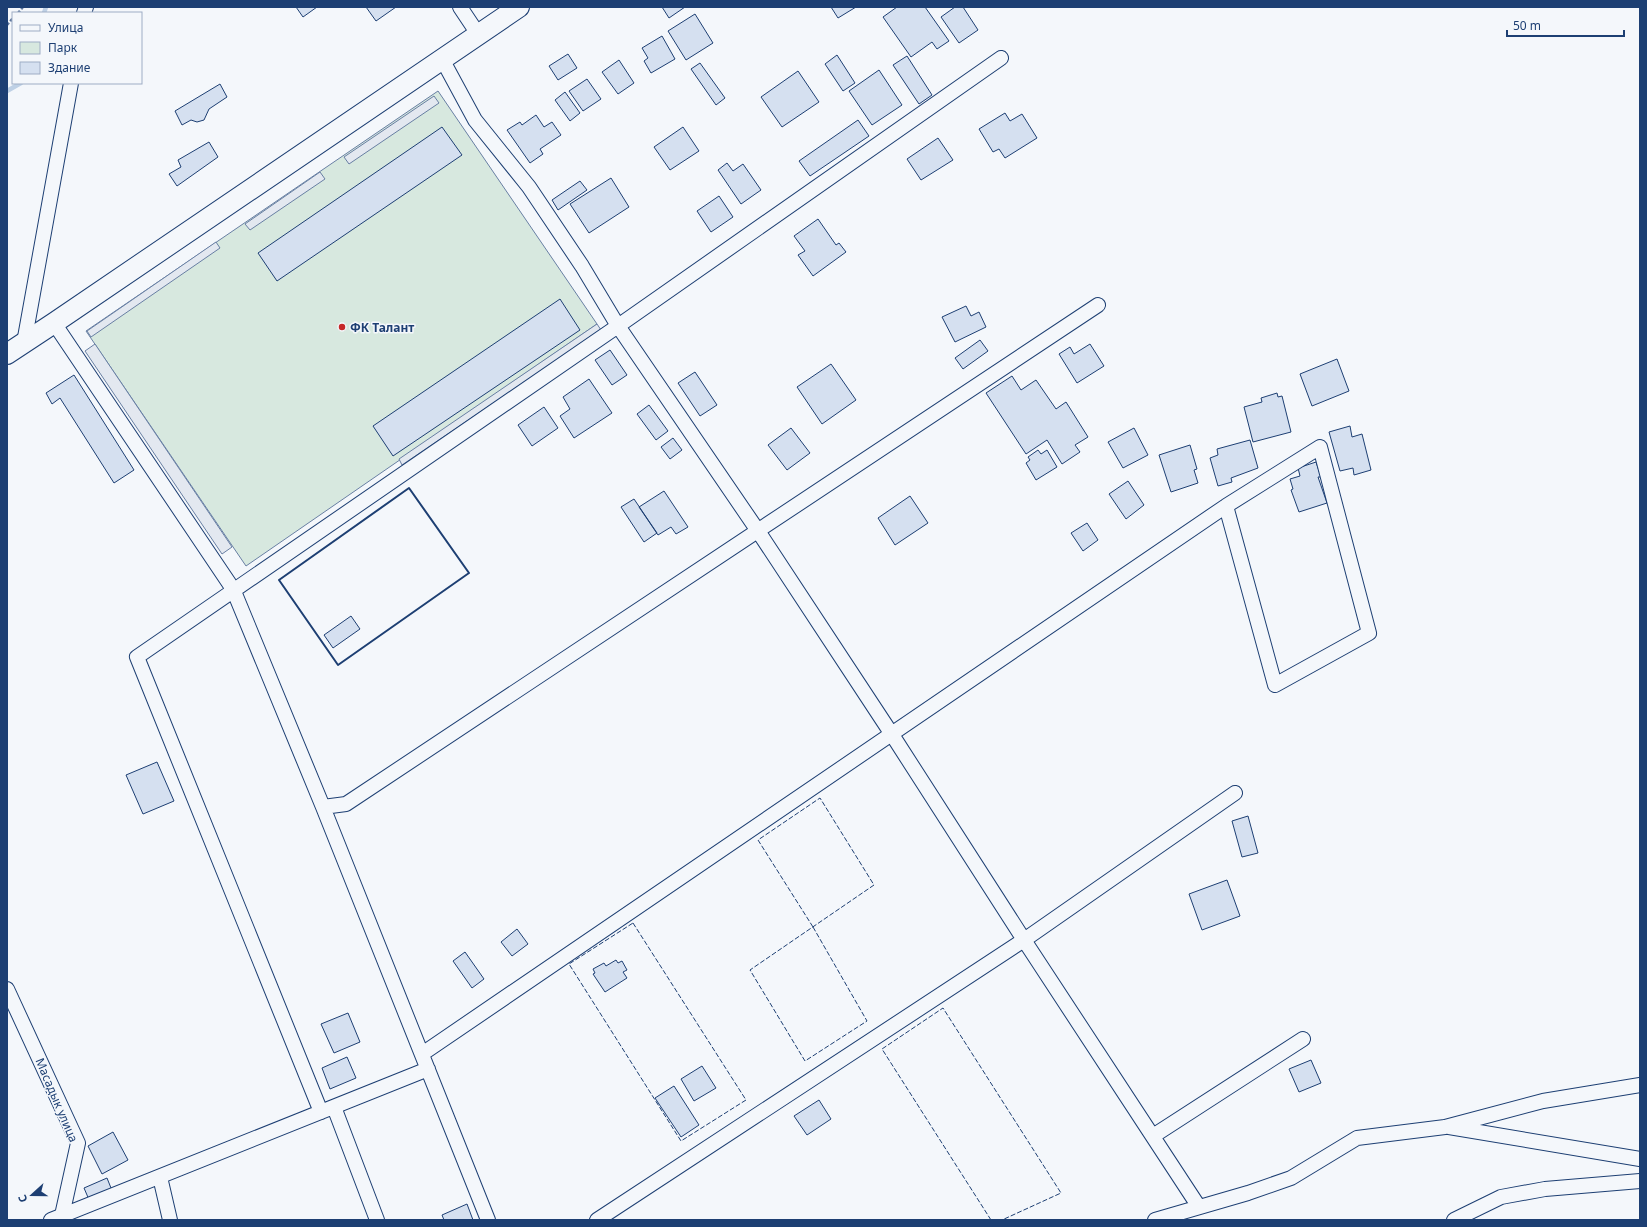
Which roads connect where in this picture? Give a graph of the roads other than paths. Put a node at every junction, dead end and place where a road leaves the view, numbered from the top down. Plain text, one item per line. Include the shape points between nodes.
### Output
1 (460, 7) edge
2 (519, 7) edge
3 (478, 34) junction
4 (1001, 58) dead end
5 (442, 60) junction
6 (71, 84) edge
7 (1098, 305) dead end
8 (54, 323) junction
9 (618, 326) junction
10 (24, 343) junction
11 (7, 354) edge
12 (1226, 506) junction
13 (758, 531) junction
14 (233, 589) junction
15 (891, 733) junction
16 (1235, 793) dead end
17 (323, 807) junction
18 (1024, 940) junction
19 (7, 989) edge
20 (1303, 1039) dead end
21 (422, 1054) junction
22 (428, 1069) junction
23 (1640, 1085) edge
24 (328, 1110) junction
25 (1445, 1127) junction
26 (1153, 1136) junction
27 (1640, 1159) edge
28 (160, 1177) junction
29 (1640, 1181) edge
30 (1199, 1207) junction
31 (58, 1219) edge
32 (170, 1220) edge
33 (377, 1220) edge
34 (488, 1220) edge
35 (597, 1220) edge
36 (1155, 1220) edge
37 (1454, 1220) edge

1 - 3 street
2 - 3 main road
3 - 5 main road
4 - 9 street
5 - 8 main road
5 - 9 street via 475,120 529,187 582,266
6 - 10 street
7 - 13 street
8 - 10 main road
8 - 14 street
9 - 13 street
9 - 14 street
10 - 11 main road
12 - 12 street via 1320,447 1369,633 1276,685
12 - 15 street
13 - 15 street
13 - 17 street via 346,804
14 - 17 street
14 - 24 street via 137,657
15 - 18 street
15 - 21 street
16 - 18 street
17 - 21 street
18 - 26 street
18 - 35 street
19 - 31 street, Масадык улица via 78,1143
20 - 26 street
21 - 22 street
22 - 24 street
22 - 34 street
23 - 25 street via 1543,1101
24 - 28 street
24 - 33 street
25 - 27 street
25 - 30 street via 1357,1138 1291,1178
26 - 30 street
28 - 31 street
28 - 32 street
29 - 37 street via 1545,1189 1501,1197
30 - 36 street

